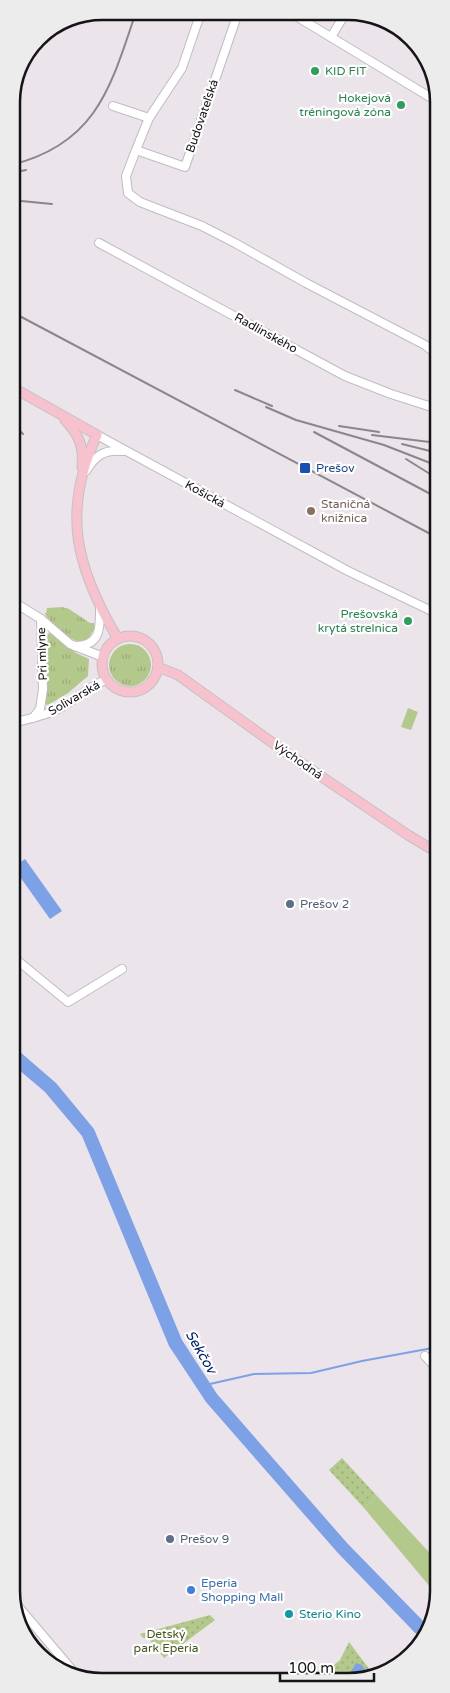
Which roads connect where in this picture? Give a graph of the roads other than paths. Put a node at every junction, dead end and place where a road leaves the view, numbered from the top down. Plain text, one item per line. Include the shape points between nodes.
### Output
1 (198, 20) edge
2 (236, 20) edge
3 (303, 20) edge
4 (341, 20) edge
5 (331, 37) junction
6 (430, 97) edge
7 (113, 106) dead end
8 (149, 118) junction
9 (136, 150) junction
10 (99, 243) dead end
11 (430, 349) edge
12 (20, 392) edge
13 (430, 406) edge
14 (60, 414) junction
15 (97, 435) junction
16 (127, 452) junction
17 (81, 479) junction
18 (100, 604) junction
19 (20, 606) edge
20 (430, 610) edge
21 (41, 619) junction
22 (118, 639) junction
23 (75, 646) junction
24 (103, 658) junction
25 (158, 667) junction
26 (106, 680) junction
27 (33, 718) junction
28 (20, 721) edge
29 (430, 848) edge
30 (20, 963) edge
31 (122, 969) dead end
32 (425, 1356) dead end
33 (430, 1361) edge
34 (25, 1620) edge
35 (66, 1665) edge

1 - 8 street via 182,68
2 - 9 street, Budovateľská via 185,167
3 - 5 street
4 - 5 street
5 - 6 street
7 - 8 street
8 - 9 street
9 - 11 street via 126,176 128,193 140,202 202,226
10 - 13 street, Radlinského via 345,376
12 - 14 main road, Košická
14 - 15 main road, Košická
14 - 17 main road via 79,440 83,454
15 - 16 street, Košická
15 - 17 main road
16 - 17 street via 113,450 103,453 92,460
16 - 20 street, Košická via 305,548
17 - 18 main road via 76,519 78,544 84,569
18 - 22 main road
18 - 23 street via 97,635 86,645
19 - 21 street
21 - 23 street
21 - 27 street, Pri mlyne via 43,689 40,709
22 - 24 main road
22 - 25 main road via 126,636 143,639 155,651
23 - 24 street
24 - 26 main road
25 - 26 main road via 151,684 135,692 119,691
25 - 29 main road, Východná via 178,675
26 - 27 street, Solivarská via 61,708
27 - 28 street, Solivarská
30 - 31 street via 68,1002
32 - 33 street
34 - 35 street

